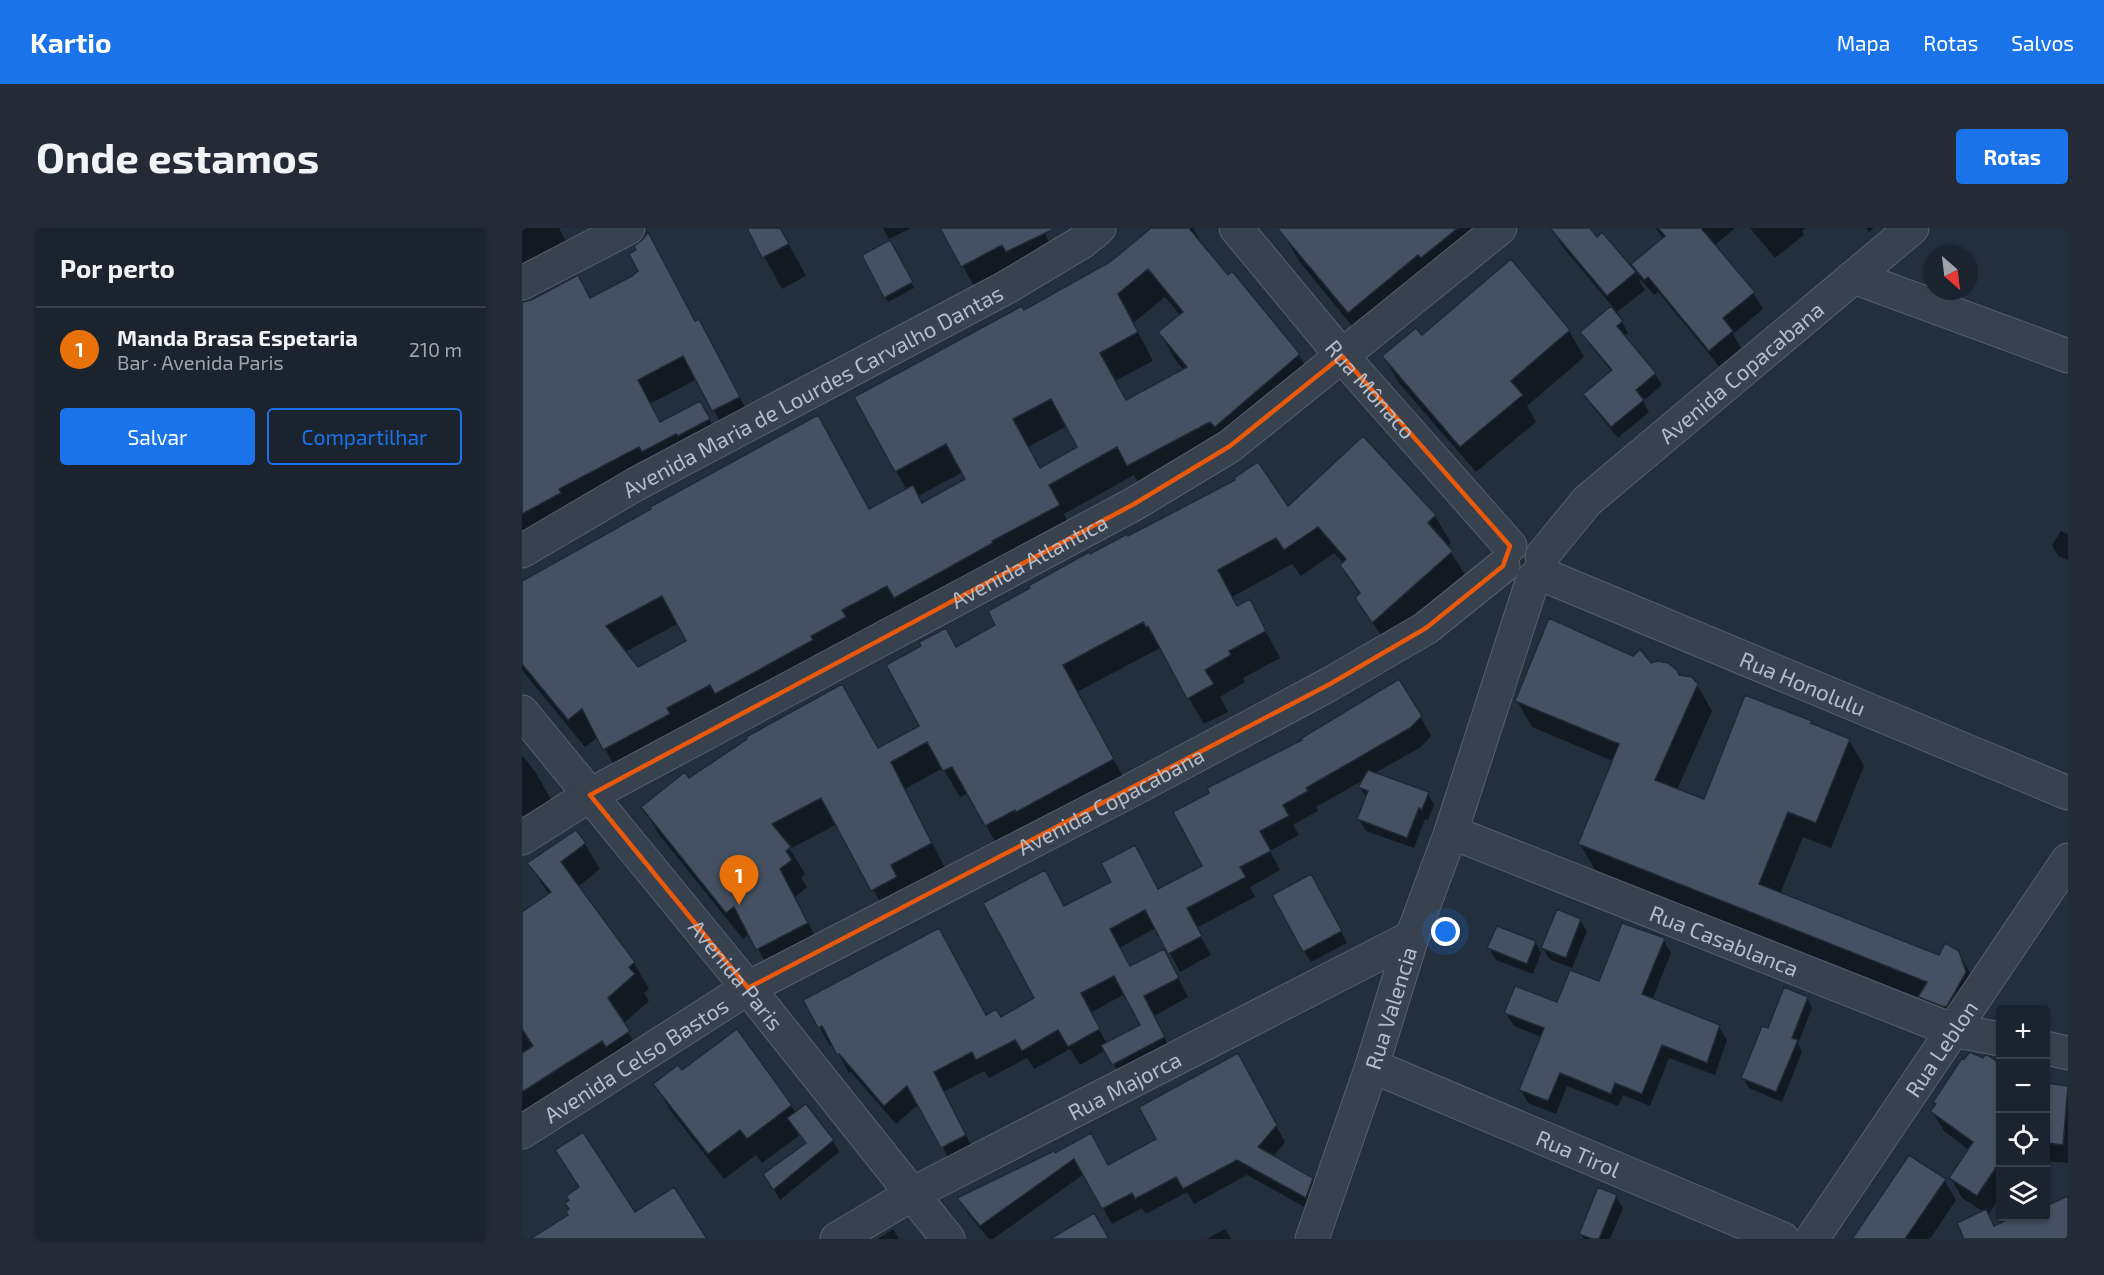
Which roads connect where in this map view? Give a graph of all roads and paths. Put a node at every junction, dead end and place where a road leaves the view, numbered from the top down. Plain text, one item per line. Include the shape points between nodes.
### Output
1 (627, 228) edge
2 (1099, 228) edge
3 (1236, 228) edge
4 (1500, 228) edge
5 (1911, 228) edge
6 (1854, 277) junction
7 (522, 283) edge
8 (1342, 356) junction
9 (2068, 356) edge
10 (522, 551) edge
11 (1523, 569) junction
12 (522, 712) edge
13 (2068, 793) edge
14 (590, 795) junction
15 (1451, 832) junction
16 (522, 838) edge
17 (2068, 860) edge
18 (1412, 937) junction
19 (748, 988) junction
20 (1952, 1030) junction
21 (1996, 1038) edge
22 (2050, 1049) edge
23 (2068, 1053) edge
24 (1372, 1066) junction
25 (522, 1132) edge
26 (912, 1194) junction
27 (837, 1239) edge
28 (948, 1239) edge
29 (1312, 1239) edge
30 (1783, 1239) edge
31 (1812, 1239) edge

1 - 7 street
2 - 10 street, Avenida Maria de Lourdes Carvalho Dantas via 1006,287 636,484
3 - 8 street, Rua Mônaco
4 - 8 street, Avenida Atlantica
5 - 6 street, Avenida Copacabana
6 - 9 street
6 - 11 street, Avenida Copacabana via 1587,501
8 - 11 street, Rua Mônaco
8 - 14 street, Avenida Atlantica via 1230,446 1134,504
11 - 13 street, Rua Honolulu
11 - 15 street, Rua Valencia
11 - 19 street, Avenida Copacabana via 1465,598 1426,628 1330,684
12 - 14 street, Avenida Paris
14 - 16 street, Avenida Atlantica
14 - 19 street, Avenida Paris
15 - 18 street, Rua Valencia
15 - 20 street, Rua Casablanca
17 - 20 street, Rua Leblon
18 - 24 street, Rua Valencia
18 - 26 street, Rua Majorca
19 - 25 street, Avenida Celso Bastos
19 - 26 street, Avenida Paris
20 - 21 street, Rua Casablanca
20 - 31 street, Rua Leblon
22 - 23 street
24 - 29 street, Rua Valencia
24 - 30 street, Rua Tirol
26 - 27 street, Rua Majorca
26 - 28 street, Avenida Paris

